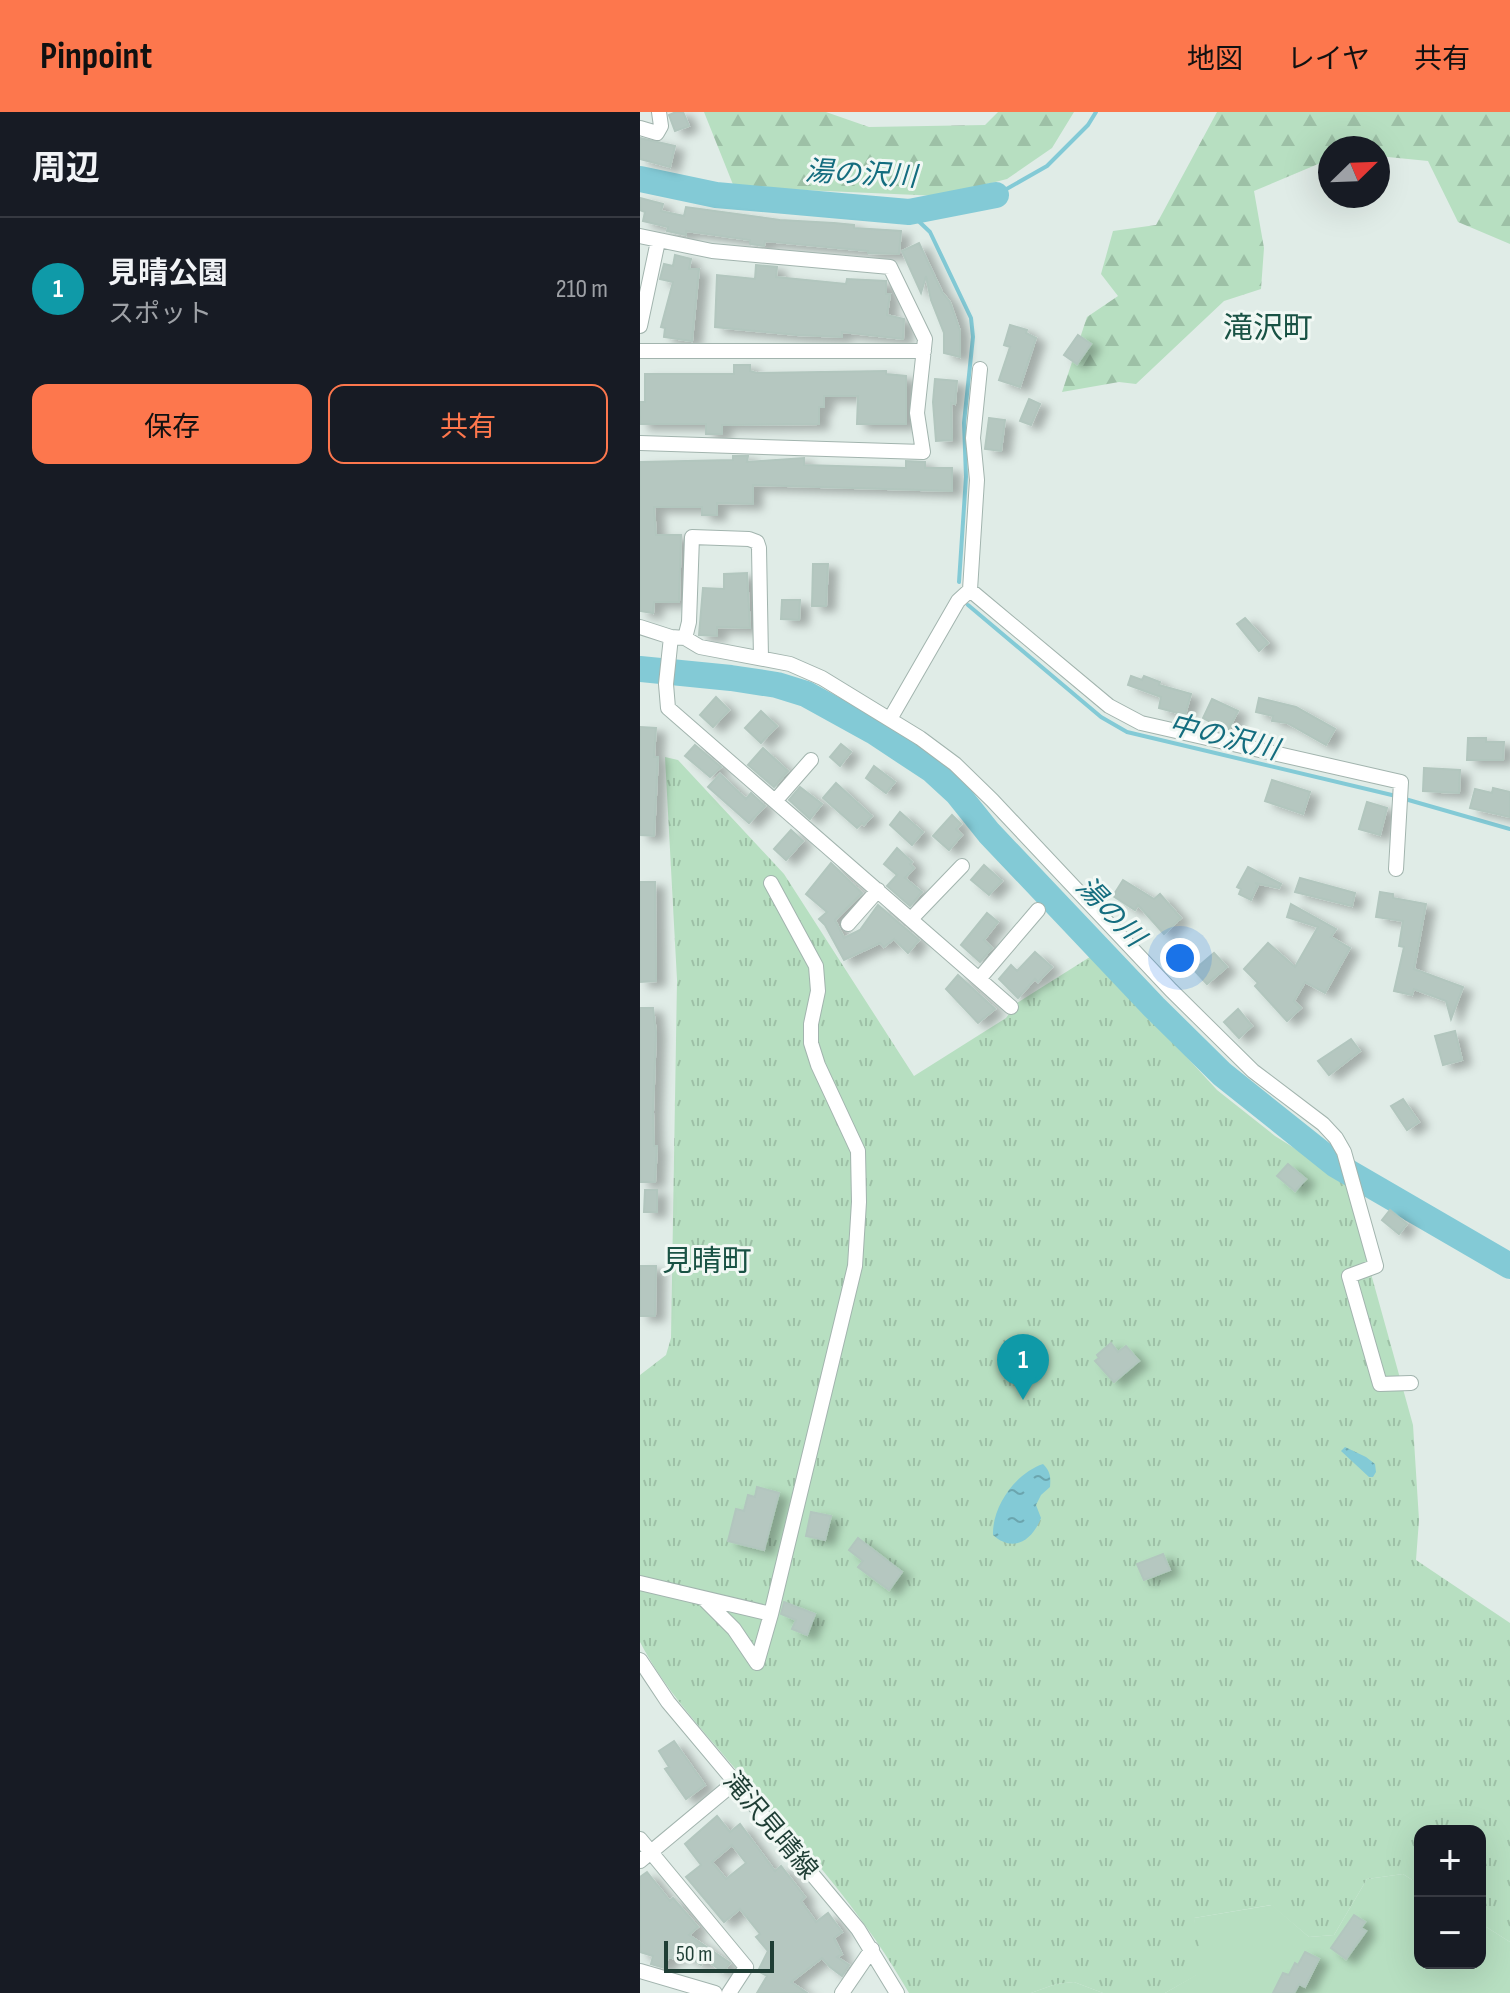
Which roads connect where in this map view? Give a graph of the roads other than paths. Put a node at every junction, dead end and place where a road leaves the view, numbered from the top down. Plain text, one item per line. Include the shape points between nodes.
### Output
1 (659, 112) edge
2 (640, 128) edge
3 (640, 236) edge
4 (658, 241) junction
5 (640, 326) edge
6 (640, 351) edge
7 (924, 351) junction
8 (980, 369) dead end
9 (640, 443) edge
10 (970, 590) junction
11 (640, 627) edge
12 (678, 638) junction
13 (761, 658) junction
14 (890, 719) junction
15 (811, 760) dead end
16 (776, 800) junction
17 (962, 866) dead end
18 (1396, 869) dead end
19 (771, 883) dead end
20 (878, 890) junction
21 (1038, 910) dead end
22 (911, 919) junction
23 (848, 924) dead end
24 (979, 979) junction
25 (1011, 1007) dead end
26 (1411, 1383) dead end
27 (640, 1583) edge
28 (703, 1598) junction
29 (771, 1614) junction
30 (640, 1660) edge
31 (735, 1782) junction
32 (640, 1839) edge
33 (645, 1857) edge
34 (872, 1949) junction
35 (640, 1971) edge
36 (715, 1993) edge
37 (729, 1993) edge
38 (842, 1993) edge
39 (897, 1993) edge

1 - 2 street via 657,133
3 - 4 street
4 - 5 street
4 - 7 street via 890,267 925,339
6 - 7 street
7 - 9 street via 917,413 923,452
8 - 10 street
10 - 14 street via 958,601
10 - 18 street via 1109,706 1141,723 1400,792
11 - 12 street
12 - 13 street
12 - 13 street via 689,622 692,537 749,539 759,548
12 - 16 street via 668,662 668,708
13 - 14 street via 822,678
14 - 26 street via 955,764 1253,1071 1336,1138 1376,1266 1349,1276 1380,1384
15 - 16 street
16 - 20 street
17 - 22 street
19 - 29 street via 816,966 811,1043 858,1151 859,1202 855,1266
20 - 22 street
20 - 23 street
21 - 24 street
22 - 24 street
24 - 25 street
27 - 28 street
28 - 29 street
28 - 29 street via 734,1629 757,1663
30 - 31 street, 滝沢見晴線
31 - 33 street
31 - 34 street, 滝沢見晴線
32 - 33 street
33 - 37 street via 746,1967
34 - 38 street
34 - 39 street, 滝沢見晴線
35 - 36 street

